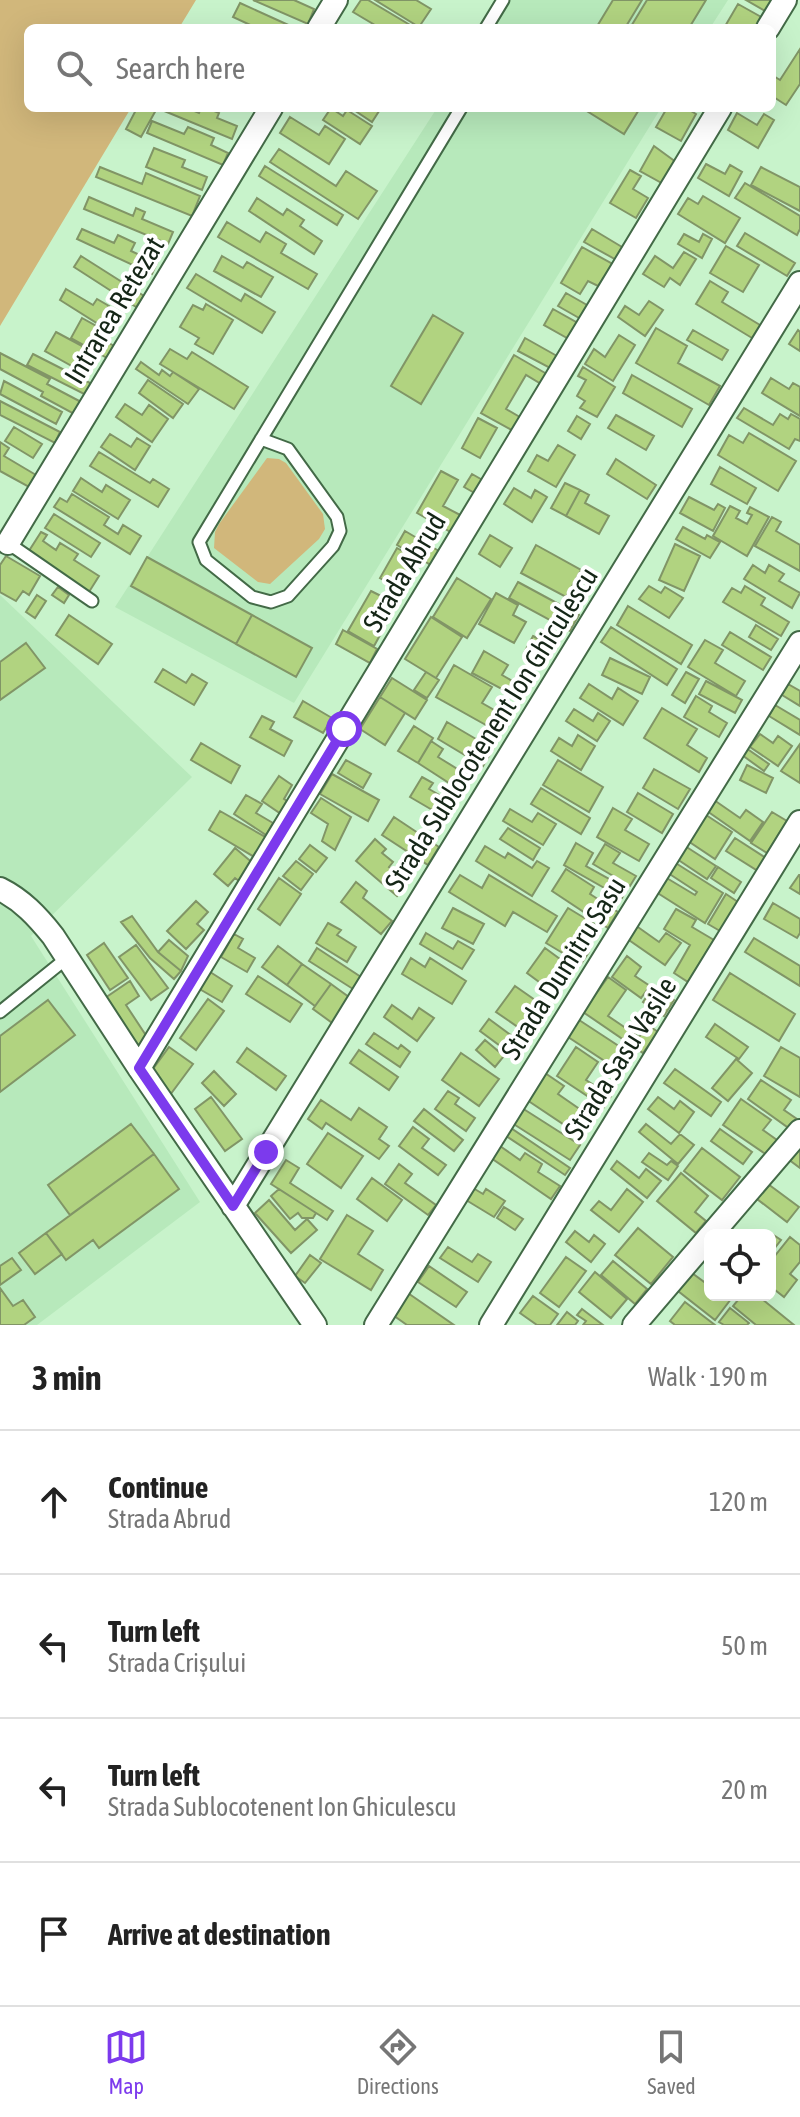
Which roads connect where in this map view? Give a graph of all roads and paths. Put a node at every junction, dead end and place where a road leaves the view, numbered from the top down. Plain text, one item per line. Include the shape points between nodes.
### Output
1 (336, 0) edge
2 (503, 0) edge
3 (785, 0) edge
4 (321, 24) edge
5 (488, 24) edge
6 (770, 24) edge
7 (269, 112) edge
8 (459, 112) edge
9 (718, 112) edge
10 (800, 283) edge
11 (261, 439) junction
12 (8, 543) joint
13 (92, 601) dead end
14 (800, 643) edge
15 (800, 822) edge
16 (0, 889) edge
17 (67, 958) junction
18 (0, 1012) edge
19 (139, 1068) junction
20 (800, 1131) edge
21 (233, 1206) junction
22 (717, 1229) edge
23 (704, 1244) edge
24 (315, 1325) edge
25 (376, 1325) edge
26 (491, 1325) edge
27 (634, 1325) edge

1 - 4 street
2 - 5 lane
3 - 6 street
7 - 12 street, Intrarea Retezat
8 - 11 lane
9 - 19 street, Strada Abrud
10 - 21 street, Strada Sublocotenent Ion Ghiculescu
11 - 11 lane via 199,542 206,560 252,597 271,602 288,596 340,531 337,517 288,449
12 - 13 lane
14 - 25 street, Strada Dumitru Sasu
15 - 26 street, Strada Sasu Vasile
16 - 17 street via 37,915
17 - 18 lane
17 - 19 street
19 - 21 street
20 - 22 street
21 - 24 street
23 - 27 street

